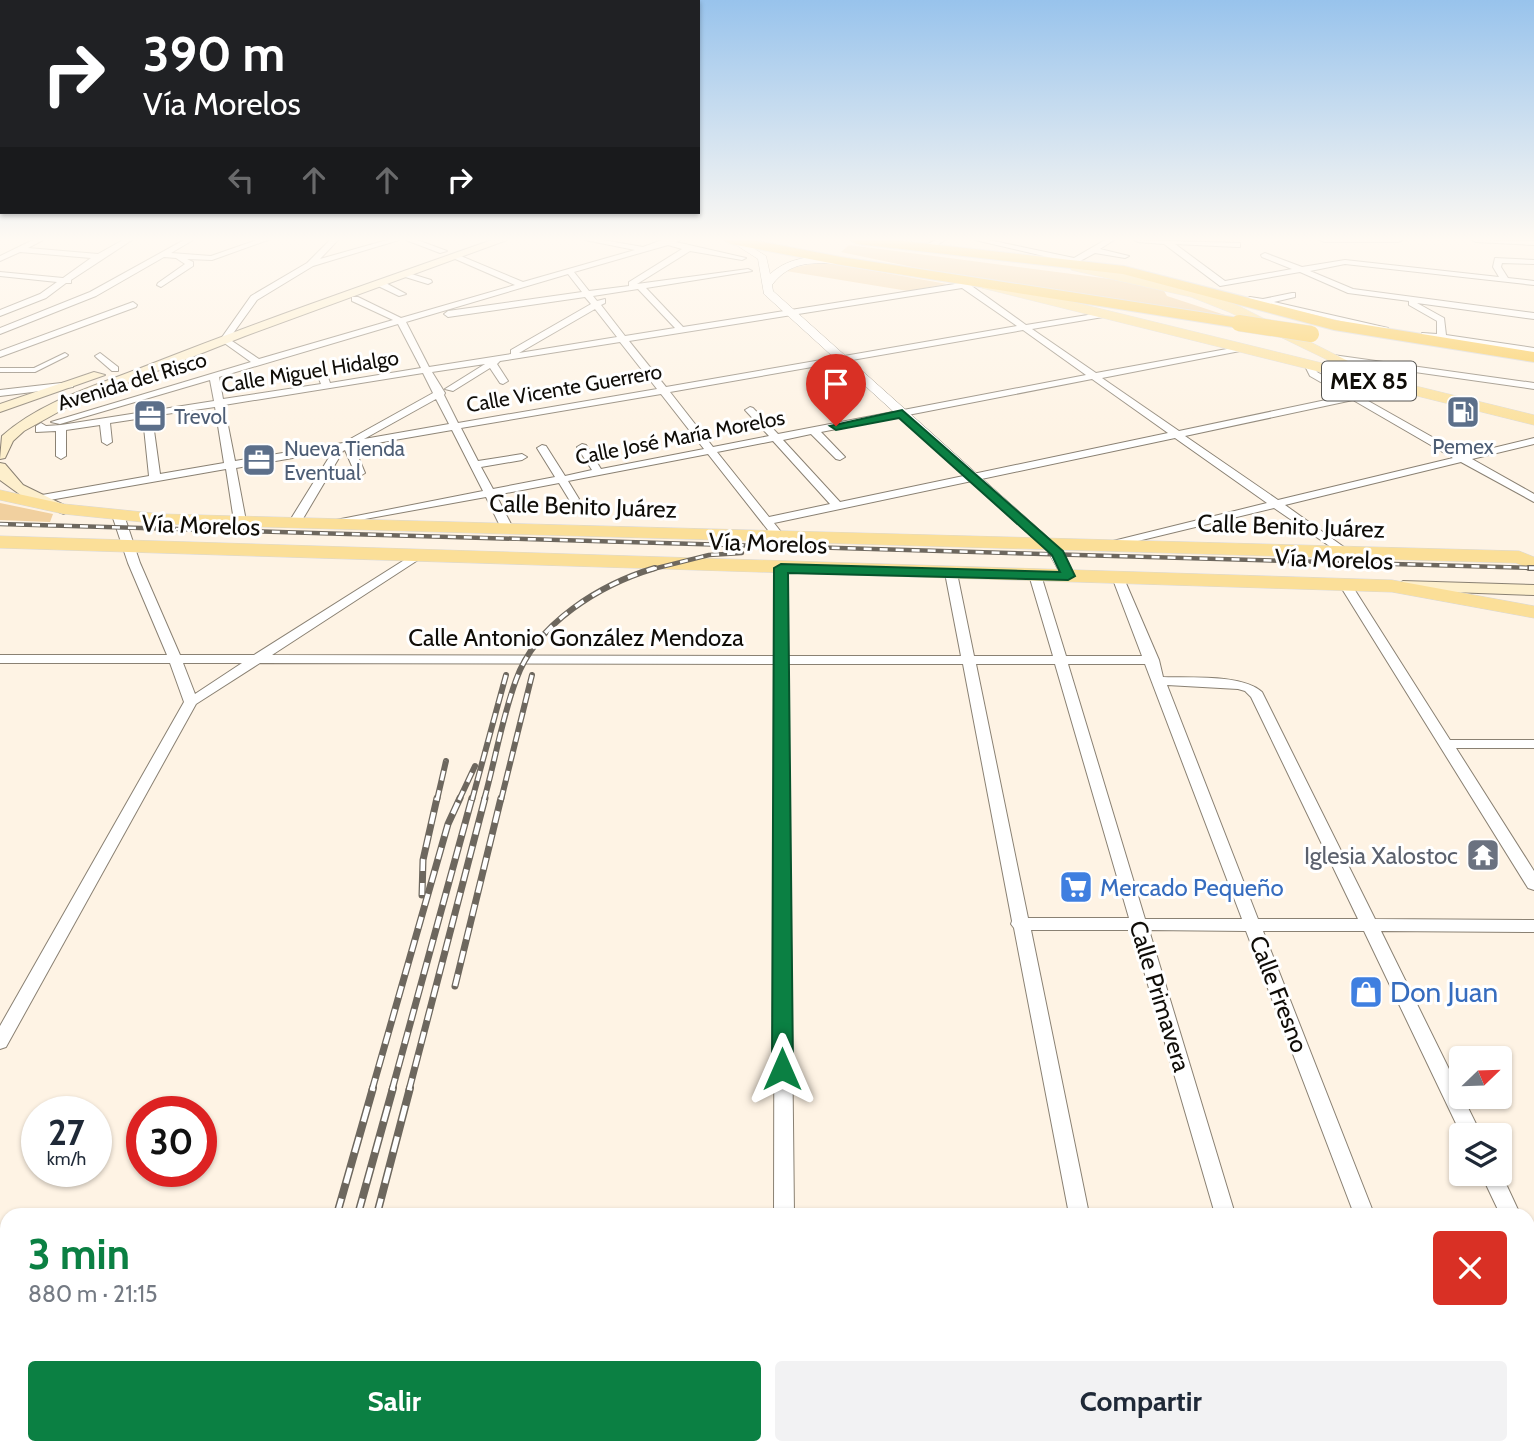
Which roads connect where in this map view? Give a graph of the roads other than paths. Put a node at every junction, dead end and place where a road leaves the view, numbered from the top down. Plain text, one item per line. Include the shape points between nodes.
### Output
1 (58, 308) edge
2 (125, 308) edge
3 (251, 308) edge
4 (294, 308) edge
5 (303, 308) edge
6 (374, 308) edge
7 (446, 308) edge
8 (496, 308) edge
9 (589, 308) edge
10 (596, 308) edge
11 (660, 308) edge
12 (786, 308) edge
13 (822, 308) edge
14 (1002, 308) edge
15 (1077, 308) edge
16 (1138, 308) edge
17 (1227, 308) edge
18 (1268, 308) edge
19 (1290, 308) edge
20 (1419, 308) edge
21 (1471, 308) edge
22 (489, 309) junction
23 (791, 313) junction
24 (1103, 314) junction
25 (1534, 316) edge
26 (401, 321) junction
27 (498, 321) dead end
28 (244, 327) junction
29 (1026, 327) junction
30 (680, 329) junction
31 (1277, 330) junction
32 (0, 331) edge
33 (1442, 337) junction
34 (621, 339) junction
35 (224, 340) junction
36 (1205, 340) junction
37 (1240, 348) junction
38 (1534, 351) edge
39 (0, 354) edge
40 (65, 355) dead end
41 (100, 356) dead end
42 (504, 357) junction
43 (1534, 357) edge
44 (1333, 358) junction
45 (842, 359) junction
46 (257, 362) junction
47 (492, 363) junction
48 (1534, 365) edge
49 (1310, 366) junction
50 (115, 369) junction
51 (320, 369) dead end
52 (0, 370) edge
53 (35, 370) junction
54 (428, 370) junction
55 (214, 374) junction
56 (1095, 378) junction
57 (503, 381) dead end
58 (70, 386) junction
59 (327, 386) junction
60 (1534, 386) edge
61 (39, 387) junction
62 (1398, 388) junction
63 (663, 390) junction
64 (445, 391) junction
65 (0, 393) edge
66 (1353, 397) junction
67 (219, 403) junction
68 (0, 408) edge
69 (750, 410) dead end
70 (1534, 410) edge
71 (147, 414) junction
72 (902, 414) junction
73 (1534, 419) edge
74 (105, 421) junction
75 (41, 426) joint
76 (456, 426) junction
77 (61, 428) junction
78 (814, 431) junction
79 (1176, 435) junction
80 (775, 438) junction
81 (1534, 441) edge
82 (107, 442) dead end
83 (348, 444) junction
84 (582, 447) dead end
85 (542, 448) dead end
86 (709, 450) junction
87 (0, 455) edge
88 (61, 456) dead end
89 (522, 457) dead end
90 (840, 457) dead end
91 (1462, 459) junction
92 (229, 465) junction
93 (475, 465) junction
94 (0, 467) edge
95 (598, 472) junction
96 (360, 473) dead end
97 (973, 477) junction
98 (155, 478) junction
99 (561, 479) junction
100 (490, 492) junction
101 (0, 495) edge
102 (574, 499) dead end
103 (1534, 499) edge
104 (37, 500) junction
105 (1276, 505) junction
106 (838, 506) junction
107 (64, 509) junction
108 (117, 515) junction
109 (766, 520) junction
110 (240, 521) junction
111 (295, 522) junction
112 (334, 523) junction
113 (507, 527) junction
114 (779, 537) junction
115 (0, 542) edge
116 (23, 543) junction
117 (1047, 543) junction
118 (89, 545) junction
119 (1112, 545) junction
120 (127, 547) junction
121 (1344, 552) junction
122 (417, 556) junction
123 (1530, 558) edge
124 (781, 568) junction
125 (951, 573) junction
126 (1035, 575) junction
127 (1068, 576) junction
128 (1118, 578) junction
129 (1345, 584) junction
130 (1392, 586) junction
131 (1534, 590) edge
132 (1534, 612) edge
133 (0, 659) edge
134 (176, 659) junction
135 (782, 659) junction
136 (1060, 660) junction
137 (1152, 660) junction
138 (257, 661) junction
139 (968, 661) junction
140 (1160, 681) junction
141 (191, 702) junction
142 (1446, 744) junction
143 (1534, 744) edge
144 (1534, 884) edge
145 (1138, 923) junction
146 (1018, 924) junction
147 (1251, 924) junction
148 (1370, 924) junction
149 (1534, 926) edge
150 (0, 1042) edge
151 (1466, 1123) edge
152 (1497, 1186) edge
153 (784, 1208) edge
154 (1078, 1208) edge
155 (1223, 1208) edge
156 (1362, 1208) edge
157 (1507, 1208) edge

1 - 32 street
2 - 39 street
3 - 28 street
4 - 28 main road
5 - 28 main road
6 - 26 street
7 - 26 street, Avenida del Risco
8 - 22 street
9 - 42 street
10 - 34 street
11 - 30 street
12 - 23 street
13 - 23 street, Calle Miguel Hidalgo
14 - 29 street
15 - 24 main road, MEX 85
16 - 48 highway, bridge
17 - 31 main road, MEX 85
18 - 43 highway via 1334,326
19 - 33 street
20 - 33 street via 1441,320
21 - 25 street
22 - 26 street
22 - 27 street
23 - 30 street, Calle Miguel Hidalgo
23 - 45 street
24 - 29 street, Calle Vicente Guerrero
24 - 36 main road, MEX 85
26 - 46 street, Avenida del Risco
26 - 54 street
28 - 35 main road
28 - 50 main road
29 - 45 street, Calle Vicente Guerrero
29 - 56 street
30 - 34 street, Calle Miguel Hidalgo
31 - 36 main road via 1271,341 1254,345
31 - 44 main road, MEX 85
33 - 38 street
34 - 42 street, Calle Miguel Hidalgo
34 - 63 street
35 - 46 street
35 - 87 main road via 37,417 7,439
36 - 37 main road, MEX 85
37 - 49 main road, MEX 85
37 - 56 street, Calle José María Morelos
40 - 53 street
41 - 50 street
42 - 47 street
42 - 54 street, Calle Miguel Hidalgo
44 - 60 street
44 - 70 main road, MEX 85 via 1380,375
45 - 63 street, Calle Vicente Guerrero
45 - 72 street
46 - 55 street, Avenida del Risco
47 - 57 street
47 - 64 street
49 - 62 main road, MEX 85
49 - 66 street via 1312,374
50 - 58 main road
51 - 59 street
52 - 53 street
53 - 61 street
54 - 59 street, Calle Miguel Hidalgo
54 - 64 street
55 - 67 street
55 - 75 street, Avenida del Risco
56 - 72 street, Calle José María Morelos
56 - 79 street
58 - 61 street
58 - 68 main road
59 - 67 street, Calle Miguel Hidalgo via 288,397
61 - 65 street
62 - 66 street
62 - 73 main road, MEX 85
63 - 76 street, Calle Vicente Guerrero
63 - 86 street
64 - 76 street
64 - 83 street
66 - 79 street
66 - 91 street
67 - 71 street, Calle Miguel Hidalgo
67 - 92 street
69 - 80 street
71 - 74 street, Calle Miguel Hidalgo
71 - 98 street
72 - 78 street, Calle José María Morelos
72 - 97 street
74 - 77 street, Calle Miguel Hidalgo
74 - 82 street
75 - 77 street, Calle Miguel Hidalgo via 40,430
76 - 83 street, Calle Vicente Guerrero
76 - 93 street
77 - 88 street
78 - 80 street, Calle José María Morelos
78 - 90 street
79 - 97 street
79 - 105 street
80 - 86 street, Calle José María Morelos
80 - 106 street
81 - 91 street
83 - 92 street, Calle Vicente Guerrero
83 - 96 street
83 - 111 street via 334,453
84 - 95 street
85 - 99 street
86 - 95 street, Calle José María Morelos
86 - 109 street
89 - 93 street
91 - 103 street
91 - 105 street
92 - 98 street, Calle Vicente Guerrero
92 - 110 street
93 - 100 street
94 - 104 main road via 4,476
95 - 99 street, Calle José María Morelos
97 - 106 street
97 - 117 street
98 - 104 street, Calle Vicente Guerrero
99 - 100 street, Calle José María Morelos
99 - 102 street
100 - 112 street, Calle José María Morelos
100 - 113 street
101 - 104 main road, Vía Morelos
104 - 107 main road, Vía Morelos
105 - 119 street
105 - 121 street
106 - 109 street
107 - 108 main road, Vía Morelos
107 - 116 main road via 72,516 65,529
108 - 110 main road, Calle Benito Juárez
108 - 118 main road via 91,530
108 - 120 street
109 - 114 street
110 - 111 main road, Calle Benito Juárez
111 - 112 main road, Calle Benito Juárez
112 - 113 main road, Calle Benito Juárez
113 - 114 main road, Calle Benito Juárez
114 - 117 main road, Calle Benito Juárez
115 - 116 main road, Vía Morelos
116 - 118 main road, Vía Morelos
117 - 119 main road, Calle Benito Juárez
117 - 127 street
118 - 120 main road, Vía Morelos
119 - 121 main road, Calle Benito Juárez
119 - 128 main road via 1095,556
120 - 122 main road, Vía Morelos
120 - 134 street
121 - 123 main road, Calle Benito Juárez
122 - 124 main road, Vía Morelos
122 - 138 street
124 - 125 main road, Vía Morelos
124 - 135 street
125 - 126 main road, Vía Morelos
125 - 139 street
126 - 127 main road, Vía Morelos
126 - 136 street, Calle Primavera
127 - 128 main road, Vía Morelos
128 - 129 main road, Vía Morelos
128 - 137 street, Calle Fresno
129 - 130 main road, Vía Morelos
129 - 142 street
130 - 131 main road, Vía Morelos
130 - 132 main road
133 - 134 street, Calle Antonio González Mendoza
134 - 138 street, Calle Antonio González Mendoza
134 - 141 street
135 - 138 street, Calle Antonio González Mendoza
135 - 139 street, Calle Antonio González Mendoza
135 - 153 street
136 - 137 street, Calle Antonio González Mendoza
136 - 139 street, Calle Antonio González Mendoza
136 - 145 street, Calle Primavera
137 - 140 street, Calle Fresno
138 - 141 street
139 - 146 street
140 - 147 street, Calle Fresno
140 - 148 street via 1239,684 1257,695
141 - 150 street
142 - 143 street
142 - 144 street
145 - 146 street
145 - 147 street
145 - 155 street, Calle Primavera
146 - 154 street
147 - 148 street
147 - 156 street, Calle Fresno
148 - 149 street
148 - 151 street
152 - 157 street

